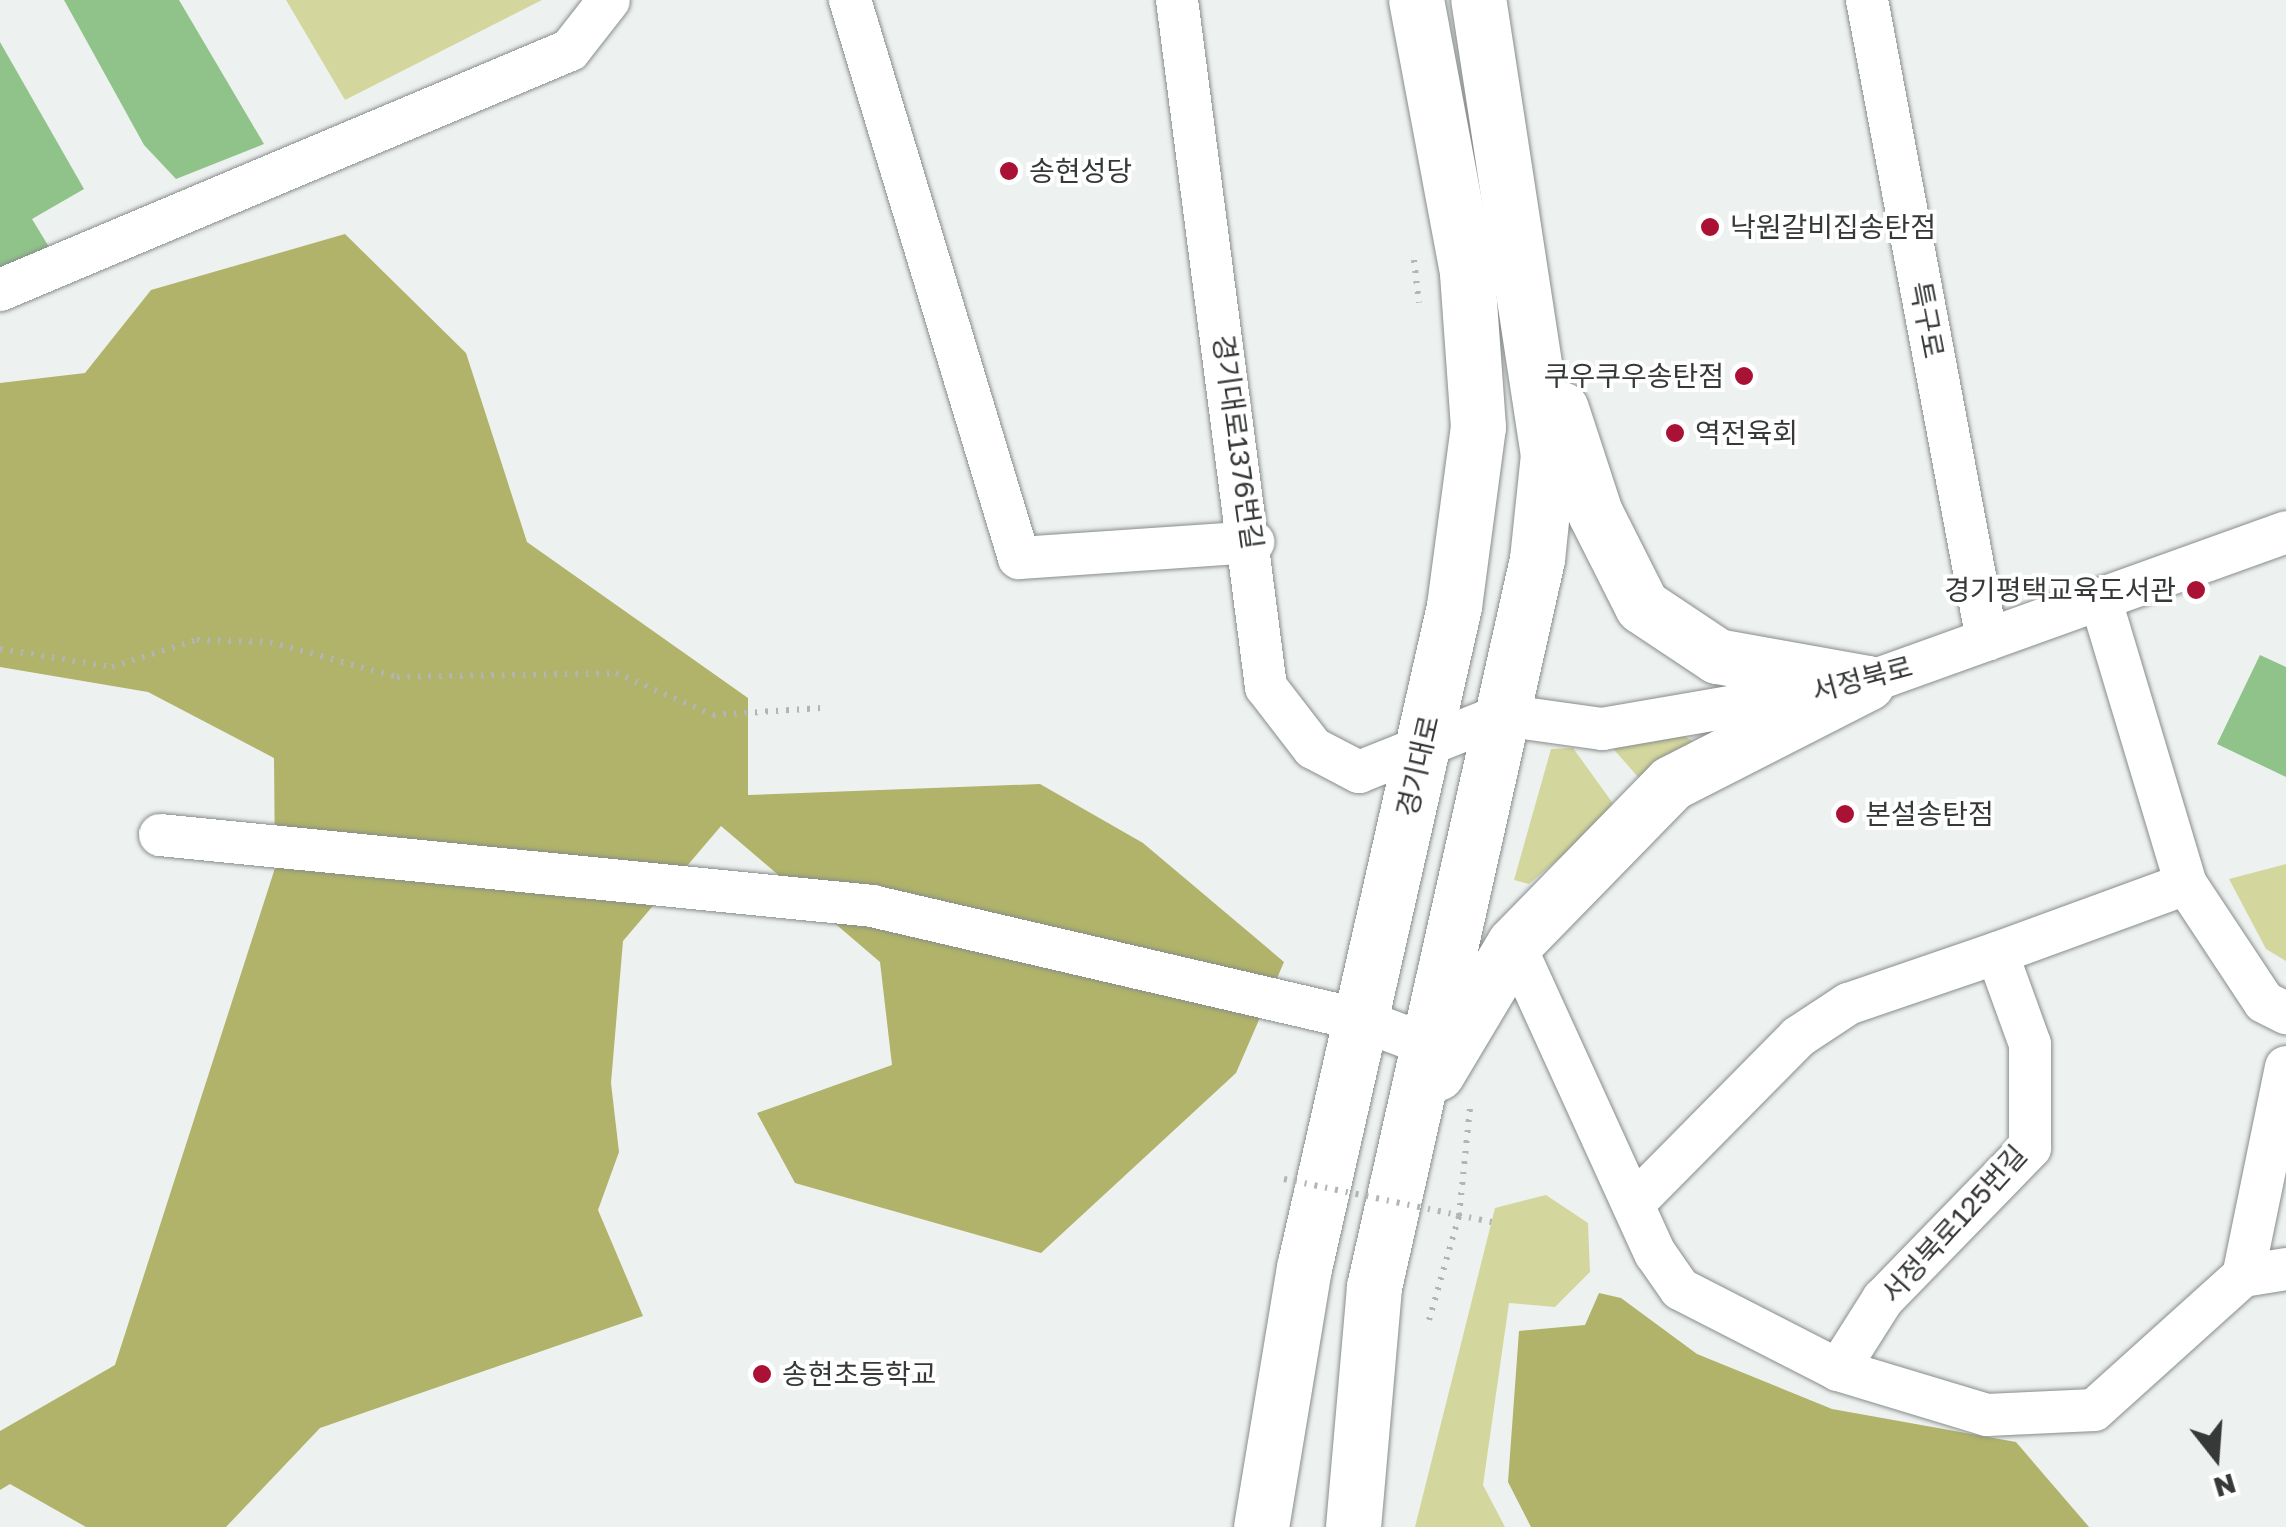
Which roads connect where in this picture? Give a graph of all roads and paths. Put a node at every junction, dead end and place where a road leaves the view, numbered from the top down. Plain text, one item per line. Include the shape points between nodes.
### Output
1 (609, 0) edge
2 (850, 0) edge
3 (1176, 0) edge
4 (1416, 0) edge
5 (1478, 0) edge
6 (1867, 0) edge
7 (0, 290) edge
8 (1538, 366) junction
9 (2286, 532) edge
10 (1253, 542) junction
11 (2101, 601) junction
12 (1987, 640) junction
13 (0, 649) edge
14 (1867, 683) junction
15 (822, 708) dead end
16 (1502, 716) junction
17 (1423, 741) junction
18 (160, 834) dead end
19 (2186, 884) junction
20 (1514, 944) junction
21 (1997, 953) junction
22 (2286, 1013) edge
23 (1360, 1020) junction
24 (1428, 1045) junction
25 (2286, 1067) edge
26 (1470, 1106) dead end
27 (1412, 1114) junction
28 (1284, 1179) dead end
29 (1633, 1204) junction
30 (1458, 1216) junction
31 (1492, 1222) dead end
32 (2286, 1269) edge
33 (2243, 1276) junction
34 (1429, 1320) dead end
35 (1838, 1370) junction
36 (1261, 1527) edge
37 (1353, 1527) edge

1 - 7 street via 570,50
2 - 10 street via 1019,558
3 - 10 street, 경기대로1376번길
4 - 17 main road, 경기대로 via 1467,272 1478,427 1454,606
5 - 8 main road
6 - 12 street, 특구로
8 - 14 main road via 1642,606 1717,656
8 - 16 main road via 1548,455 1537,559
9 - 11 street, 서정북로
10 - 17 street, 경기대로1376번길 via 1266,686 1313,748 1358,772
11 - 12 street, 서정북로
11 - 19 street
12 - 14 street, 서정북로
13 - 15 path via 112,667 197,640 270,642 397,677 616,673 712,715
14 - 16 street, 서정북로 via 1602,728
14 - 20 main road via 1671,783
16 - 17 street, 서정북로
16 - 24 main road
17 - 23 main road, 경기대로
18 - 23 street via 872,906
19 - 21 street
19 - 22 street via 2264,1002
20 - 27 main road
20 - 29 street
21 - 29 street via 1848,1004 1798,1037
21 - 35 street, 서정북로125번길 via 2030,1044 2030,1148 1883,1300
23 - 24 street
23 - 36 main road, 경기대로 via 1304,1268
24 - 27 main road
25 - 33 street
26 - 30 path
27 - 37 main road via 1374,1287
28 - 30 path, bridge
29 - 35 street via 1680,1289
30 - 31 path, bridge
30 - 34 path
32 - 33 street
33 - 35 street via 2094,1410 1987,1416

